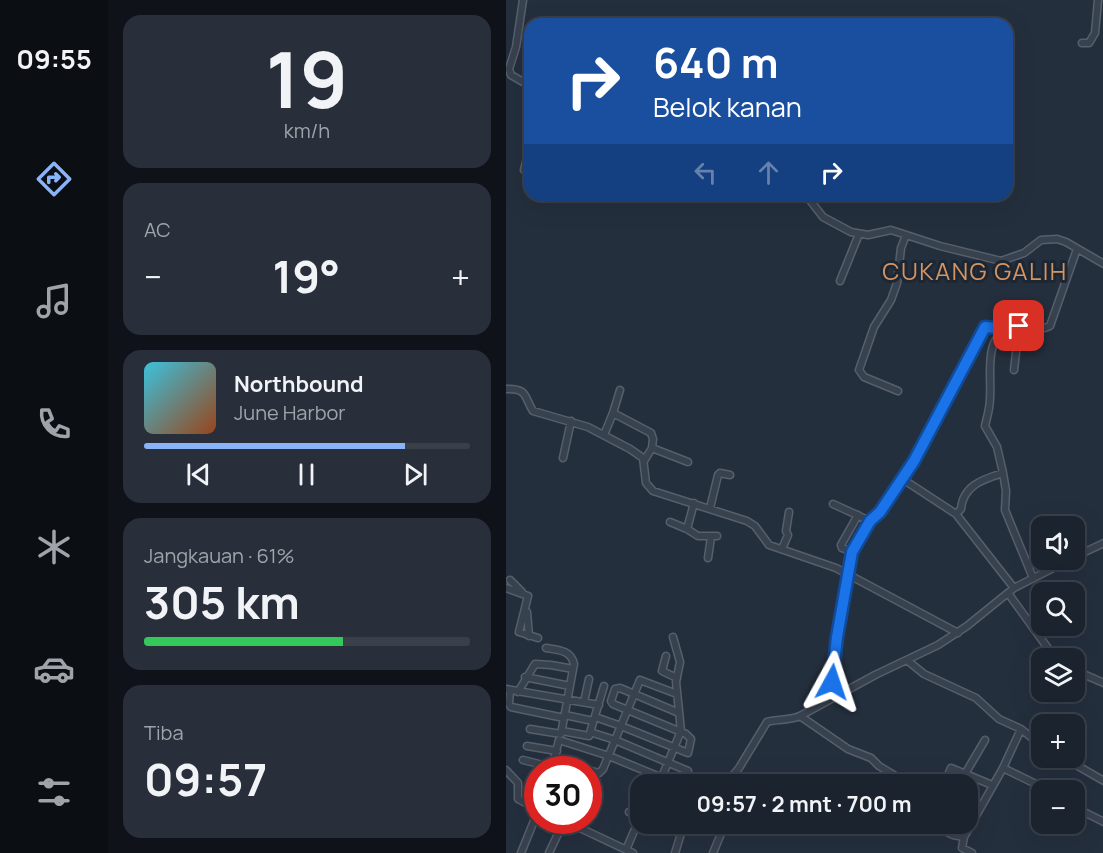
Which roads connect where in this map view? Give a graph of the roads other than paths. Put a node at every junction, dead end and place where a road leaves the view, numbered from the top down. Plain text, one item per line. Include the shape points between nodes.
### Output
1 (523, 0) edge
2 (1098, 0) edge
3 (1082, 43) dead end
4 (524, 83) edge
5 (811, 201) edge
6 (859, 234) junction
7 (906, 235) junction
8 (1077, 249) junction
9 (1103, 264) edge
10 (840, 280) dead end
11 (1019, 326) junction
12 (1009, 329) junction
13 (1014, 370) dead end
14 (506, 389) edge
15 (620, 390) dead end
16 (898, 391) dead end
17 (613, 413) junction
18 (571, 421) junction
19 (604, 435) junction
20 (652, 448) junction
21 (563, 458) dead end
22 (644, 461) junction
23 (688, 462) dead end
24 (1003, 473) junction
25 (730, 474) dead end
26 (901, 478) junction
27 (694, 503) junction
28 (833, 504) dead end
29 (710, 508) junction
30 (789, 512) dead end
31 (956, 514) junction
32 (858, 515) junction
33 (870, 521) junction
34 (670, 522) dead end
35 (687, 529) junction
36 (1103, 543) edge
37 (782, 549) junction
38 (1085, 551) edge
39 (852, 552) junction
40 (708, 558) dead end
41 (1049, 570) edge
42 (849, 574) junction
43 (1033, 578) junction
44 (506, 588) edge
45 (1011, 591) junction
46 (525, 594) junction
47 (958, 633) junction
48 (673, 637) dead end
49 (538, 638) dead end
50 (546, 648) dead end
51 (1048, 648) edge
52 (666, 656) dead end
53 (908, 661) junction
54 (573, 669) junction
55 (1085, 675) edge
56 (525, 677) junction
57 (677, 678) junction
58 (589, 679) dead end
59 (1103, 683) edge
60 (570, 686) junction
61 (604, 686) dead end
62 (508, 690) edge
63 (518, 692) junction
64 (677, 693) junction
65 (634, 694) junction
66 (842, 694) junction
67 (568, 700) junction
68 (584, 702) junction
69 (599, 705) junction
70 (628, 710) junction
71 (679, 713) junction
72 (565, 716) junction
73 (800, 716) junction
74 (595, 720) junction
75 (621, 726) junction
76 (530, 729) dead end
77 (1021, 729) junction
78 (562, 731) junction
79 (681, 731) junction
80 (593, 733) dead end
81 (1031, 737) edge
82 (615, 740) junction
83 (985, 740) dead end
84 (527, 746) dead end
85 (674, 748) junction
86 (555, 754) joint
87 (609, 756) junction
88 (669, 762) junction
89 (602, 768) edge
90 (1003, 768) junction
91 (1081, 768) edge
92 (506, 770) edge
93 (689, 771) dead end
94 (646, 774) edge
95 (664, 774) edge
96 (733, 774) edge
97 (892, 774) edge
98 (948, 774) edge
99 (965, 774) joint
100 (978, 779) edge
101 (1103, 781) edge
102 (1031, 782) edge
103 (992, 785) junction
104 (524, 803) edge
105 (1085, 813) edge
106 (1103, 822) edge
107 (529, 834) edge
108 (558, 834) edge
109 (592, 834) edge
110 (633, 834) edge
111 (681, 834) edge
112 (721, 834) edge
113 (951, 834) edge
114 (964, 837) junction
115 (626, 850) junction
116 (521, 853) edge
117 (549, 853) edge
118 (633, 853) edge
119 (675, 853) edge
120 (713, 853) edge
121 (972, 853) edge

1 - 4 street via 509,69 511,75
2 - 3 street via 1093,38 1090,43
5 - 6 street via 829,221
6 - 7 street via 888,230
6 - 10 street
7 - 8 street via 1001,261 1048,238
7 - 16 street via 894,292 874,327 859,370 864,377
8 - 9 street
8 - 11 street via 1050,326
11 - 12 street
11 - 13 street
12 - 24 street via 993,346 985,426 997,447
12 - 26 street via 984,330 914,461
14 - 18 street via 523,392 533,411
15 - 17 street
17 - 19 street
17 - 20 street via 651,433
18 - 19 street
18 - 21 street
19 - 22 street
20 - 22 street
20 - 23 street
22 - 27 street via 647,487
24 - 31 street via 975,484
24 - 43 street via 1005,510
25 - 29 street via 718,475
26 - 31 street
26 - 33 street
27 - 29 street
27 - 35 street
28 - 32 street
29 - 37 street via 752,523 767,543
30 - 37 street via 788,535
31 - 45 street
32 - 33 street
32 - 39 street via 841,545
33 - 39 street
34 - 35 street
35 - 40 street via 694,535 714,537
36 - 38 street
37 - 42 street
39 - 42 street
41 - 43 street
42 - 47 street
42 - 66 street via 831,677
43 - 45 street
44 - 46 street
44 - 46 street via 510,578
45 - 47 street
45 - 51 street
46 - 49 street via 529,636
47 - 53 street
48 - 57 street via 680,662
50 - 54 street via 568,653
52 - 57 street via 662,671
53 - 66 street
53 - 77 street via 924,674 976,698 999,718
54 - 56 street via 535,664
54 - 60 street
55 - 59 street
56 - 60 street
56 - 63 street
57 - 64 street
58 - 68 street
60 - 67 street
61 - 69 street
62 - 63 street
62 - 72 street via 511,707
63 - 67 street
64 - 65 street via 640,680
64 - 71 street
65 - 70 street
65 - 70 street via 617,688 611,701
65 - 71 street
66 - 73 street
67 - 68 street
67 - 72 street
68 - 69 street
69 - 74 street
70 - 75 street
70 - 79 street
71 - 79 street
72 - 74 street
72 - 78 street
73 - 96 street via 767,722
73 - 97 street
74 - 75 street
74 - 78 street via 589,736
75 - 82 street
75 - 85 street
76 - 78 street via 561,734
77 - 81 street
77 - 90 street
79 - 85 street
79 - 85 street via 690,738 691,747 686,753
80 - 82 street
82 - 87 street
82 - 88 street
83 - 99 street
84 - 86 street
85 - 88 street
86 - 87 street via 560,740
87 - 89 street
87 - 94 street
88 - 93 street
88 - 95 street
90 - 102 street
90 - 103 street
91 - 101 street
92 - 104 street via 518,783 518,800
98 - 99 street via 951,768
100 - 103 street
103 - 114 street
105 - 106 street
107 - 116 street
108 - 117 street
109 - 115 street
110 - 115 street
111 - 119 street
112 - 120 street
113 - 114 street
114 - 121 street via 962,848
115 - 118 street

